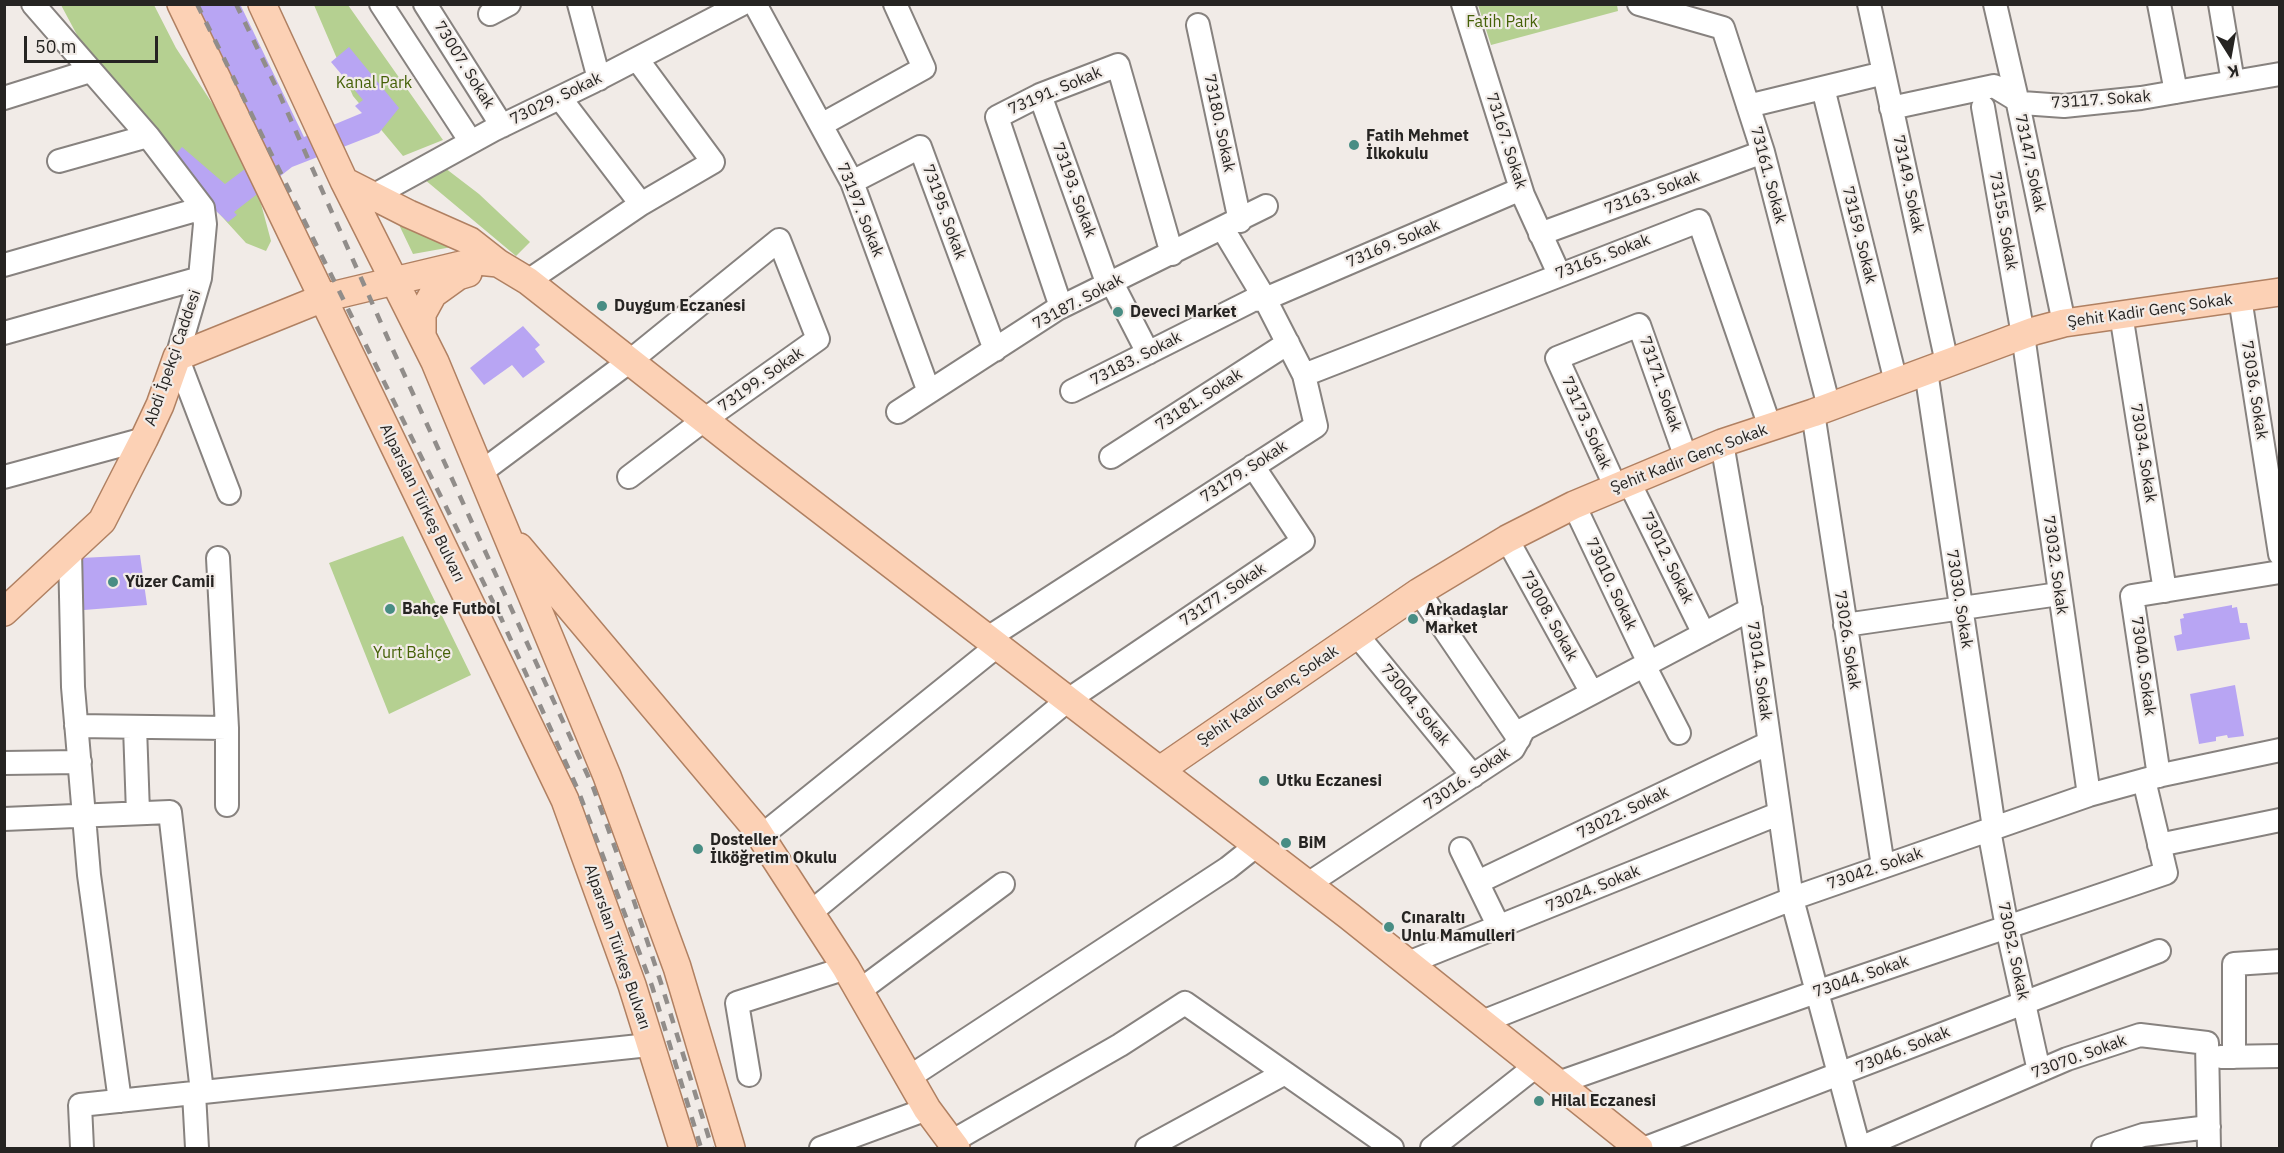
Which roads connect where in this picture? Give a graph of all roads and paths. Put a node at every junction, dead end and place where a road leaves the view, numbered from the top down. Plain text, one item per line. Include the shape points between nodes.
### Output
1 (33, 4) edge
2 (181, 4) edge
3 (262, 4) edge
4 (381, 4) edge
5 (425, 4) edge
6 (579, 4) edge
7 (742, 4) edge
8 (755, 4) edge
9 (895, 4) edge
10 (1462, 4) edge
11 (1639, 4) edge
12 (1869, 4) edge
13 (1995, 4) edge
14 (2159, 4) edge
15 (2220, 4) edge
16 (716, 10) edge
17 (1198, 25) dead end
18 (637, 58) junction
19 (90, 71) junction
20 (1884, 73) junction
21 (2280, 74) edge
22 (599, 79) junction
23 (2233, 82) junction
24 (1823, 88) junction
25 (2176, 92) junction
26 (1040, 95) junction
27 (4, 98) edge
28 (560, 98) junction
29 (2017, 99) junction
30 (1748, 106) junction
31 (1983, 106) dead end
32 (1891, 108) junction
33 (821, 125) junction
34 (502, 126) junction
35 (148, 136) junction
36 (471, 142) junction
37 (1763, 152) junction
38 (59, 161) dead end
39 (344, 181) junction
40 (852, 182) junction
41 (1521, 189) junction
42 (373, 196) junction
43 (641, 204) junction
44 (1266, 206) dead end
45 (203, 208) junction
46 (1231, 225) junction
47 (1540, 234) junction
48 (1172, 254) junction
49 (498, 263) junction
50 (4, 265) edge
51 (1558, 274) junction
52 (200, 278) junction
53 (396, 280) junction
54 (528, 281) junction
55 (1110, 284) junction
56 (2280, 292) edge
57 (323, 298) junction
58 (2240, 298) junction
59 (1265, 299) junction
60 (1061, 308) junction
61 (2121, 314) junction
62 (2064, 323) junction
63 (4, 333) edge
64 (422, 334) junction
65 (2023, 335) junction
66 (1287, 343) junction
67 (995, 350) junction
68 (1148, 353) junction
69 (177, 357) junction
70 (1557, 358) joint
71 (630, 361) junction
72 (1936, 367) junction
73 (1304, 375) junction
74 (1896, 382) junction
75 (1072, 391) dead end
76 (930, 392) junction
77 (1821, 410) junction
78 (898, 412) dead end
79 (704, 420) junction
80 (1770, 427) junction
81 (144, 439) junction
82 (1722, 443) junction
83 (1111, 457) dead end
84 (1686, 458) junction
85 (1253, 466) junction
86 (480, 473) junction
87 (4, 477) edge
88 (629, 477) dead end
89 (1623, 485) junction
90 (229, 493) dead end
91 (1574, 505) junction
92 (504, 529) junction
93 (1507, 539) junction
94 (70, 551) junction
95 (2280, 554) edge
96 (218, 558) dead end
97 (2280, 572) edge
98 (2165, 591) junction
99 (1419, 592) junction
100 (2059, 594) junction
101 (1751, 609) junction
102 (1960, 609) junction
103 (4, 612) edge
104 (1845, 625) junction
105 (1704, 634) junction
106 (1357, 635) junction
107 (993, 642) junction
108 (1646, 664) junction
109 (1592, 693) junction
110 (1068, 700) junction
111 (76, 726) junction
112 (135, 727) junction
113 (226, 728) junction
114 (1679, 733) dead end
115 (1519, 739) junction
116 (1769, 743) junction
117 (2280, 750) edge
118 (80, 762) junction
119 (4, 764) edge
120 (1160, 770) junction
121 (1473, 776) junction
122 (2151, 778) junction
123 (2089, 795) junction
124 (227, 805) dead end
125 (138, 813) junction
126 (1778, 814) junction
127 (84, 815) junction
128 (4, 819) edge
129 (2280, 820) edge
130 (1992, 829) junction
131 (760, 837) junction
132 (1257, 845) junction
133 (2159, 845) junction
134 (1461, 849) dead end
135 (1883, 866) junction
136 (1478, 882) junction
137 (1003, 884) dead end
138 (1308, 884) junction
139 (1792, 899) junction
140 (810, 914) junction
141 (1499, 927) junction
142 (2007, 927) junction
143 (2159, 951) dead end
144 (2280, 961) edge
145 (1408, 963) junction
146 (852, 980) junction
147 (1816, 992) junction
148 (2024, 1003) junction
149 (1482, 1023) junction
150 (649, 1045) junction
151 (2280, 1056) edge
152 (2207, 1057) junction
153 (2234, 1057) junction
154 (1536, 1066) junction
155 (2039, 1071) junction
156 (1285, 1073) junction
157 (749, 1075) dead end
158 (1839, 1075) junction
159 (908, 1078) junction
160 (1558, 1083) junction
161 (198, 1093) junction
162 (120, 1101) junction
163 (927, 1109) junction
164 (2209, 1138) edge
165 (861, 1141) edge
166 (954, 1145) edge
167 (82, 1149) edge
168 (197, 1149) edge
169 (683, 1149) edge
170 (731, 1149) edge
171 (821, 1149) edge
172 (1147, 1149) edge
173 (1392, 1149) edge
174 (1432, 1149) edge
175 (1639, 1149) edge
176 (1646, 1149) edge
177 (1859, 1149) edge
178 (2103, 1149) edge

1 - 19 street
2 - 57 main road, Alparslan Türkeş Bulvarı
3 - 39 main road
4 - 36 street
5 - 34 street, 73007. Sokak
6 - 22 street
7 - 16 street, 73029. Sokak
8 - 33 street, 73197. Sokak
9 - 33 street via 924,68
10 - 41 street, 73167. Sokak
11 - 30 street, 73161. Sokak via 1723,28
12 - 20 street, 73149. Sokak
13 - 29 street, 73147. Sokak
14 - 25 street
15 - 23 street
16 - 18 street, 73029. Sokak
17 - 46 street, 73180. Sokak
18 - 22 street, 73029. Sokak
18 - 43 street via 713,162
19 - 27 street
19 - 35 street
20 - 24 street
20 - 32 street, 73149. Sokak
21 - 23 street, 73117. Sokak
22 - 28 street, 73029. Sokak
23 - 25 street, 73117. Sokak
24 - 30 street
24 - 74 street, 73159. Sokak
25 - 29 street, 73117. Sokak via 2064,106 2022,103
26 - 48 street, 73191. Sokak via 1118,65
26 - 55 street, 73193. Sokak
26 - 60 street, 73191. Sokak via 997,117
28 - 34 street, 73029. Sokak
28 - 43 street
29 - 32 street, 73117. Sokak via 1994,86
29 - 62 street, 73147. Sokak
30 - 37 street, 73161. Sokak
31 - 65 street, 73155. Sokak
32 - 72 street, 73149. Sokak
33 - 40 street, 73197. Sokak
34 - 36 street, 73029. Sokak
35 - 38 street
35 - 45 street
36 - 42 street, 73029. Sokak
37 - 47 street, 73163. Sokak
37 - 77 street, 73161. Sokak
39 - 42 main road
39 - 53 main road
40 - 67 street, 73195. Sokak via 920,147
40 - 76 street, 73197. Sokak
41 - 47 street, 73167. Sokak
41 - 59 street, 73169. Sokak
42 - 49 main road via 470,241
43 - 54 street
44 - 46 street, 73187. Sokak
45 - 50 street
45 - 52 street, Abdi İpekçi Caddesi
46 - 48 street, 73187. Sokak
46 - 59 street, 73179. Sokak
47 - 51 street, 73167. Sokak
48 - 55 street, 73187. Sokak
49 - 53 main road via 478,261
49 - 54 main road
49 - 64 main road via 458,276 433,294 422,314
51 - 73 street, 73165. Sokak
51 - 80 street, 73165. Sokak via 1699,221
52 - 63 street
52 - 69 street, Abdi İpekçi Caddesi
53 - 57 main road
53 - 64 main road
54 - 71 main road
55 - 60 street, 73187. Sokak
55 - 68 street, 73193. Sokak
56 - 58 main road, Şehit Kadir Genç Sokak
57 - 69 main road
57 - 150 main road, Alparslan Türkeş Bulvarı via 565,800 632,985
58 - 61 main road, Şehit Kadir Genç Sokak
58 - 95 street, 73036. Sokak
59 - 66 street, 73179. Sokak
59 - 68 street, 73183. Sokak via 1253,300
60 - 67 street, 73187. Sokak
61 - 62 main road, Şehit Kadir Genç Sokak
61 - 98 street, 73034. Sokak
62 - 65 main road, Şehit Kadir Genç Sokak
64 - 86 main road
65 - 72 main road, Şehit Kadir Genç Sokak
65 - 100 street, 73032. Sokak
66 - 73 street, 73179. Sokak
66 - 83 street, 73181. Sokak
67 - 76 street, 73187. Sokak
68 - 75 street, 73183. Sokak
69 - 81 main road, Abdi İpekçi Caddesi
69 - 90 street
70 - 84 street, 73171. Sokak via 1639,324
70 - 89 street, 73173. Sokak
71 - 79 main road
71 - 79 street, 73199. Sokak via 779,240 818,339
71 - 86 street
72 - 74 main road, Şehit Kadir Genç Sokak
72 - 102 street, 73030. Sokak
73 - 85 street, 73179. Sokak via 1316,426
74 - 77 main road, Şehit Kadir Genç Sokak
76 - 78 street, 73187. Sokak
77 - 80 main road, Şehit Kadir Genç Sokak
77 - 104 street, 73026. Sokak
79 - 88 street
79 - 107 main road
80 - 82 main road, Şehit Kadir Genç Sokak
81 - 87 street
81 - 94 main road, Abdi İpekçi Caddesi via 102,521
82 - 84 main road, Şehit Kadir Genç Sokak
82 - 101 street, 73014. Sokak
84 - 89 main road, Şehit Kadir Genç Sokak
85 - 107 street, 73179. Sokak
85 - 110 street, 73177. Sokak via 1304,541
86 - 92 main road
89 - 91 main road, Şehit Kadir Genç Sokak
89 - 105 street, 73012. Sokak
91 - 93 main road, Şehit Kadir Genç Sokak
91 - 108 street, 73010. Sokak
92 - 131 main road
92 - 170 main road via 607,776 677,967
93 - 99 main road, Şehit Kadir Genç Sokak
93 - 109 street, 73008. Sokak
94 - 103 main road, Abdi İpekçi Caddesi
94 - 111 street
96 - 113 street
97 - 98 street, 73040. Sokak
98 - 122 street, 73040. Sokak via 2133,596
99 - 106 main road, Şehit Kadir Genç Sokak
99 - 115 street
100 - 102 street
100 - 123 street, 73032. Sokak
101 - 105 street, 73016. Sokak
101 - 116 street, 73014. Sokak
102 - 104 street
102 - 130 street, 73030. Sokak
104 - 135 street, 73026. Sokak
105 - 108 street, 73016. Sokak
106 - 120 main road, Şehit Kadir Genç Sokak
106 - 121 street, 73004. Sokak
107 - 110 main road
107 - 131 street, 73179. Sokak
108 - 109 street, 73016. Sokak
108 - 114 street, 73010. Sokak
109 - 115 street, 73016. Sokak via 1524,729
110 - 120 main road
110 - 140 street
111 - 112 street
111 - 118 street
112 - 113 street
112 - 125 street
113 - 124 street
115 - 121 street, 73016. Sokak via 1513,749
116 - 126 street, 73014. Sokak
116 - 136 street, 73022. Sokak
117 - 122 street, 73042. Sokak
118 - 119 street
118 - 127 street
120 - 132 main road
121 - 138 street, 73016. Sokak
122 - 123 street, 73042. Sokak
122 - 133 street
123 - 130 street, 73042. Sokak
125 - 127 street
125 - 161 street via 170,812
126 - 139 street, 73014. Sokak
126 - 141 street, 73024. Sokak
127 - 128 street
127 - 162 street
129 - 133 street
130 - 135 street, 73042. Sokak
130 - 142 street, 73052. Sokak
131 - 140 main road
132 - 138 main road
132 - 159 street
133 - 142 street, 73044. Sokak via 2166,873
134 - 136 street
135 - 139 street, 73042. Sokak
136 - 141 street
137 - 146 street
138 - 145 main road
139 - 147 street, 73014. Sokak
139 - 149 street, 73042. Sokak
140 - 146 main road
141 - 145 street, 73024. Sokak
142 - 147 street, 73044. Sokak
142 - 148 street, 73052. Sokak
143 - 148 street, 73046. Sokak
144 - 153 street via 2234,964
145 - 149 main road
146 - 157 street via 737,1003
146 - 159 main road
147 - 158 street, 73014. Sokak
147 - 160 street, 73044. Sokak
148 - 155 street, 73052. Sokak
148 - 158 street, 73046. Sokak
149 - 154 main road
150 - 161 street
150 - 169 main road, Alparslan Türkeş Bulvarı
151 - 153 street
152 - 153 street
152 - 155 street, 73070. Sokak via 2207,1043 2140,1035
152 - 164 street
154 - 160 main road
154 - 174 street
155 - 177 street, 73070. Sokak
156 - 166 street via 1185,1003
156 - 172 street
156 - 173 street
158 - 176 street, 73046. Sokak
158 - 177 street, 73014. Sokak
159 - 163 main road
160 - 175 main road
161 - 162 street
161 - 168 street
162 - 167 street via 80,1105
163 - 165 street
163 - 166 main road
164 - 178 street via 2143,1135
165 - 171 street

